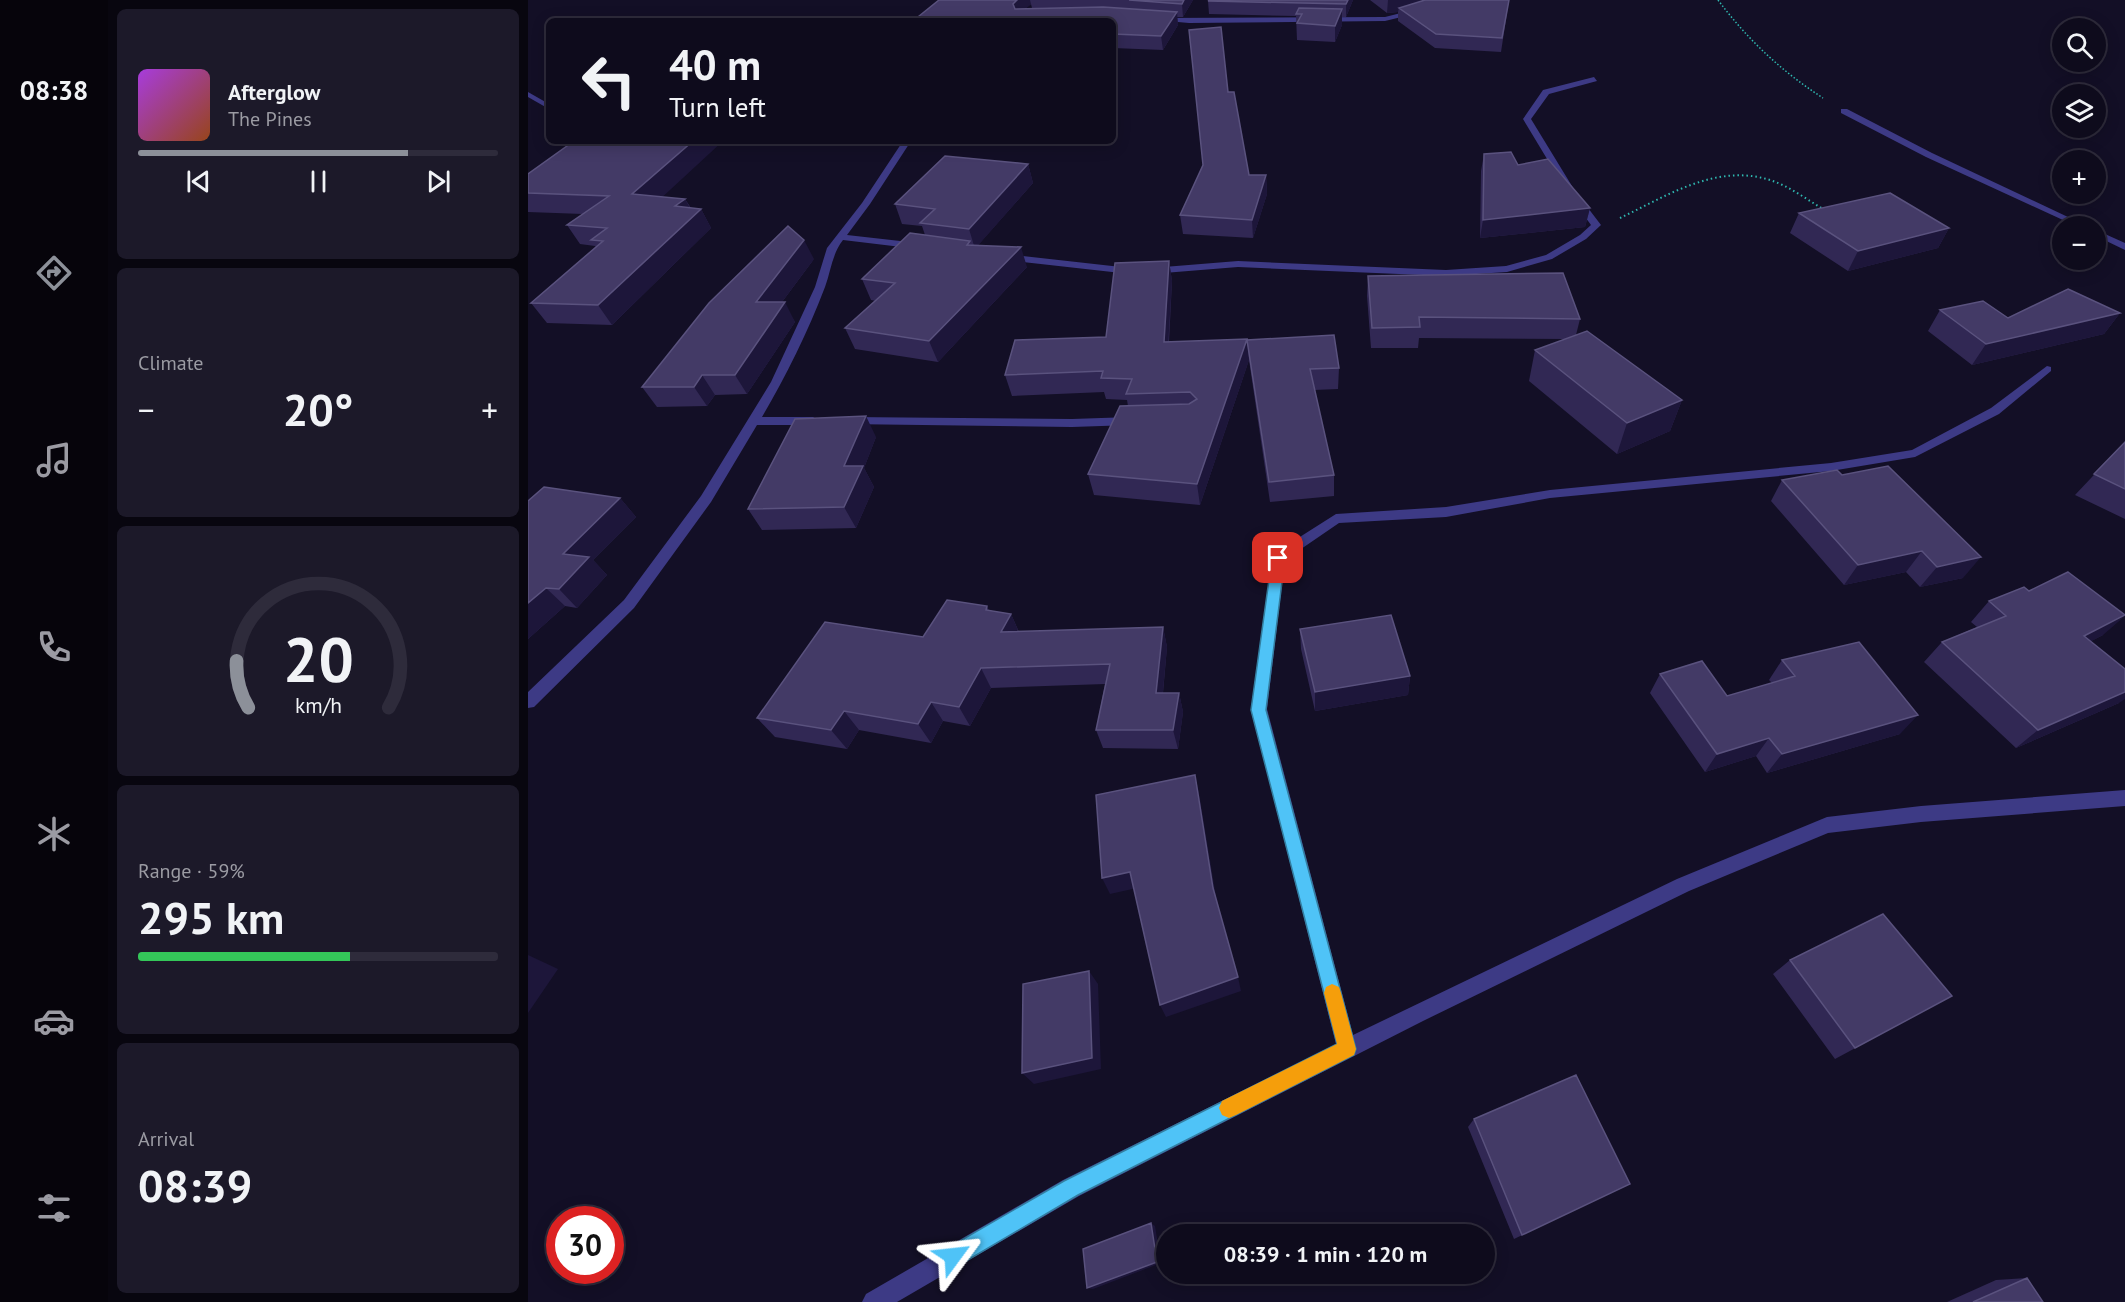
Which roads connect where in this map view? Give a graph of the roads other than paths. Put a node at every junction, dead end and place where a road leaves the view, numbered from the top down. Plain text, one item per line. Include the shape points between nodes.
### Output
1 (1437, 0) edge
2 (1156, 20) edge
3 (1594, 80) dead end
4 (528, 94) edge
5 (546, 105) edge
6 (1844, 111) road end
7 (905, 144) edge
8 (2060, 216) edge
9 (841, 237) junction
10 (2106, 238) edge
11 (923, 247) edge
12 (2125, 247) edge
13 (993, 255) edge
14 (2047, 369) dead end
15 (1148, 420) edge
16 (753, 421) junction
17 (528, 702) edge
18 (2125, 798) edge
19 (1347, 1049) junction
20 (874, 1302) edge

1 - 2 street via 1431,7 1403,16 1333,22
3 - 13 street via 1546,93 1527,119 1596,225 1550,257 1508,269 1446,273 1238,264 1140,272
4 - 5 street
6 - 8 street
7 - 9 street
9 - 11 street
9 - 16 street via 832,248 820,287 777,382
10 - 12 street
14 - 19 street via 1995,411 1915,453 1831,467 1550,494 1446,512 1336,519 1278,558 1258,710
15 - 16 street
16 - 17 street via 705,499 629,604
18 - 19 street via 1827,825 1683,885
19 - 20 street via 1071,1188

